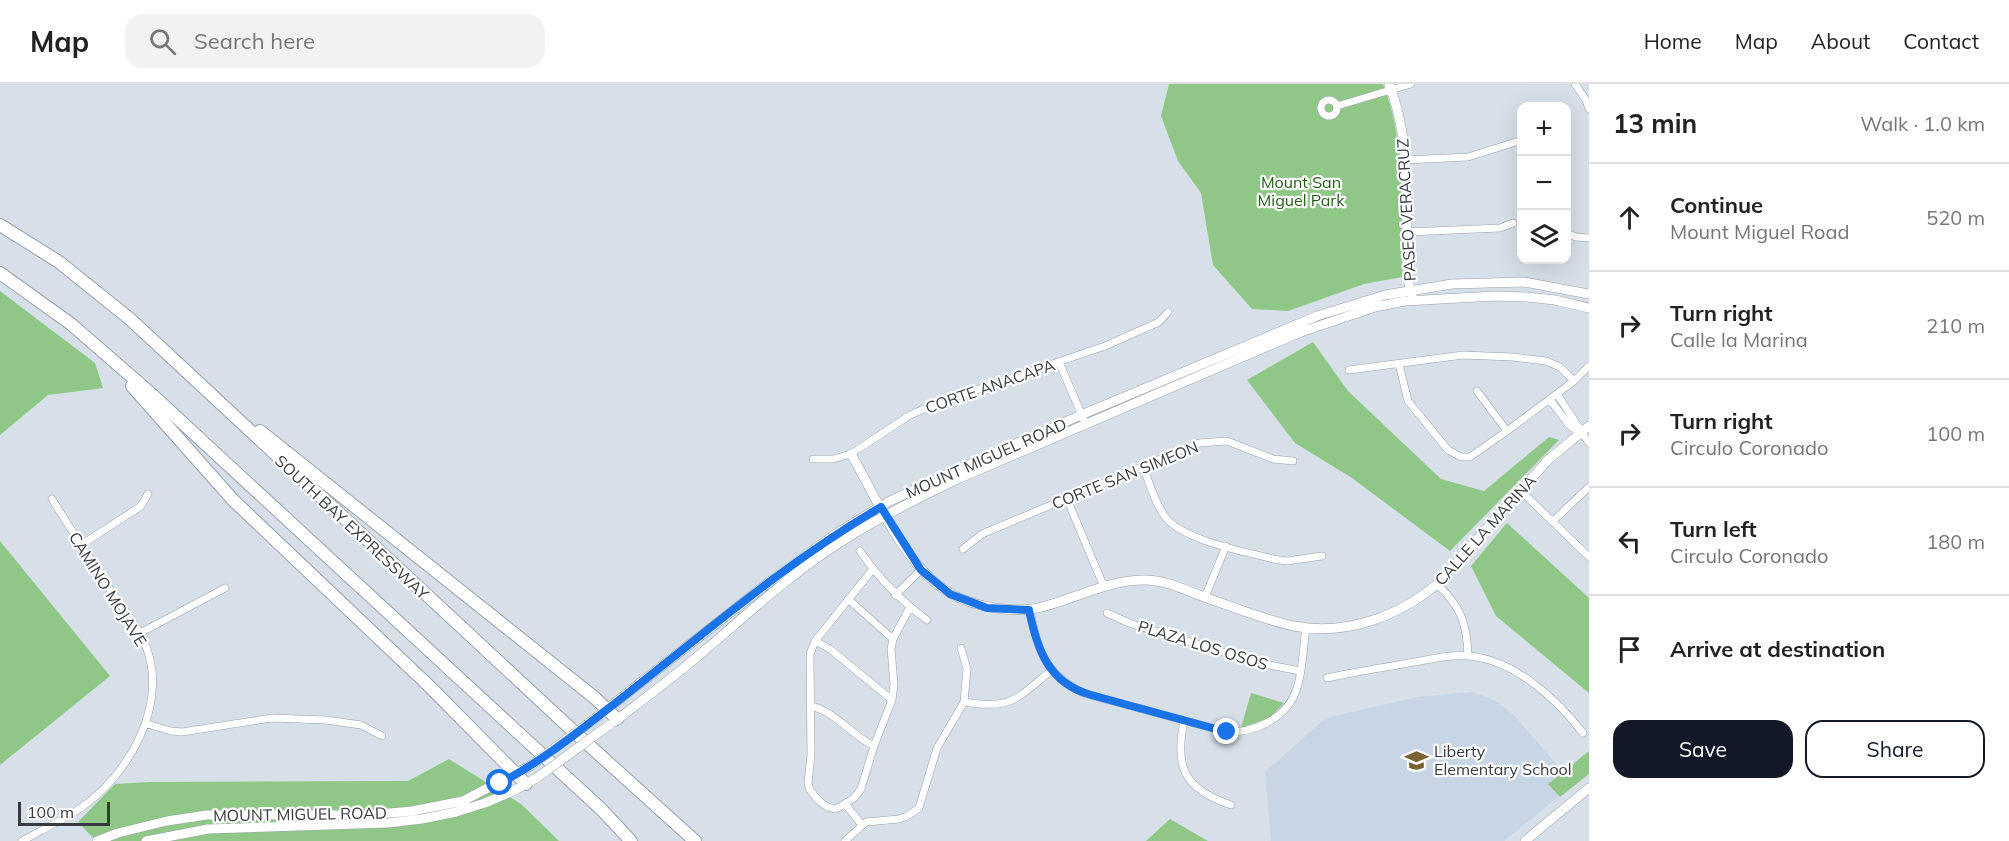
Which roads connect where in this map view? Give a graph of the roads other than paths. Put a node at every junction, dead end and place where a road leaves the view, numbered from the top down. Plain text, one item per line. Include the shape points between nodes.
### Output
1 (1411, 84) edge
2 (1575, 84) edge
3 (1391, 87) edge
4 (1337, 106) dead end
5 (1589, 109) edge
6 (1517, 142) edge
7 (1406, 160) junction
8 (1513, 223) dead end
9 (0, 225) edge
10 (1407, 232) junction
11 (1571, 235) edge
12 (1589, 238) edge
13 (0, 273) edge
14 (1410, 290) junction
15 (1589, 294) edge
16 (1414, 302) junction
17 (1589, 308) edge
18 (1168, 312) dead end
19 (100, 349) junction
20 (162, 350) junction
21 (1059, 362) junction
22 (1399, 364) junction
23 (1589, 366) edge
24 (1349, 370) dead end
25 (1574, 381) junction
26 (1477, 391) dead end
27 (1557, 394) junction
28 (1550, 400) junction
29 (1081, 415) junction
30 (1086, 425) junction
31 (1589, 426) edge
32 (1507, 431) junction
33 (1581, 433) junction
34 (1589, 443) edge
35 (851, 454) junction
36 (813, 459) dead end
37 (1293, 461) dead end
38 (1143, 467) junction
39 (1589, 487) edge
40 (1520, 490) junction
41 (148, 494) dead end
42 (52, 499) dead end
43 (1067, 499) junction
44 (883, 511) junction
45 (1553, 521) junction
46 (81, 545) junction
47 (1226, 546) junction
48 (963, 549) dead end
49 (861, 551) dead end
50 (1322, 556) dead end
51 (1589, 557) edge
52 (873, 569) junction
53 (921, 570) junction
54 (1437, 584) junction
55 (1104, 587) junction
56 (225, 588) dead end
57 (895, 595) junction
58 (1205, 597) junction
59 (848, 599) junction
60 (910, 608) junction
61 (1029, 610) junction
62 (1107, 613) dead end
63 (927, 620) dead end
64 (1306, 628) junction
65 (140, 633) junction
66 (893, 639) junction
67 (815, 641) junction
68 (961, 648) dead end
69 (1468, 656) junction
70 (1052, 670) junction
71 (1300, 671) junction
72 (1327, 678) dead end
73 (892, 700) junction
74 (964, 702) junction
75 (811, 706) junction
76 (604, 712) junction
77 (1184, 721) junction
78 (613, 722) junction
79 (147, 724) junction
80 (1583, 733) dead end
81 (382, 736) dead end
82 (874, 746) junction
83 (517, 774) junction
84 (526, 784) junction
85 (1589, 788) edge
86 (846, 805) junction
87 (1231, 805) dead end
88 (862, 825) junction
89 (22, 841) edge
90 (98, 841) edge
91 (146, 841) edge
92 (631, 841) edge
93 (694, 841) edge
94 (845, 841) edge
95 (1525, 841) edge

1 - 3 street
2 - 5 street
3 - 4 street
3 - 7 street, PASEO VERACRUZ
6 - 7 street via 1468,157
7 - 10 street, PASEO VERACRUZ
8 - 10 street via 1500,228
9 - 20 highway, SOUTH BAY EXPRESSWAY via 95,289
10 - 14 street, PASEO VERACRUZ
11 - 12 street
13 - 19 highway via 54,310
14 - 15 street, MOUNT MIGUEL ROAD via 1452,284 1524,282
14 - 16 street, PASEO VERACRUZ
14 - 29 street, MOUNT MIGUEL ROAD via 1317,316
16 - 17 street, MOUNT MIGUEL ROAD via 1452,297 1527,297
16 - 30 street, MOUNT MIGUEL ROAD via 1375,307 1335,319
18 - 21 street, CORTE ANACAPA via 1159,322
19 - 83 highway via 233,500
19 - 92 highway
20 - 76 highway
20 - 93 highway, SOUTH BAY EXPRESSWAY
21 - 29 street
21 - 35 street, CORTE ANACAPA via 932,405
22 - 24 street
22 - 25 street via 1463,355 1512,357 1549,362
22 - 32 street via 1408,401 1456,456 1470,457
23 - 25 street
25 - 27 street
26 - 32 street
27 - 28 street
27 - 33 street
28 - 32 street
28 - 33 street via 1570,426
29 - 30 street
29 - 44 street, MOUNT MIGUEL ROAD via 956,470
30 - 44 street, MOUNT MIGUEL ROAD
31 - 33 street, CALLE LA MARINA
33 - 34 street
33 - 40 street, CALLE LA MARINA
35 - 36 street, CORTE ANACAPA
35 - 44 street, CALLE LA MARINA
37 - 38 street, CORTE SAN SIMEON via 1273,459 1227,441 1213,441
38 - 43 street, CORTE SAN SIMEON
38 - 47 street via 1159,507 1171,523 1193,537
39 - 45 street
40 - 45 street
40 - 54 street, CALLE LA MARINA
41 - 46 street via 141,506
42 - 46 street, CAMINO MOJAVE
43 - 48 street, CORTE SAN SIMEON via 982,534
43 - 55 street
44 - 53 street, CALLE LA MARINA
44 - 76 street, MOUNT MIGUEL ROAD via 837,533
44 - 78 street, MOUNT MIGUEL ROAD via 774,591
45 - 51 street
46 - 65 street, CAMINO MOJAVE
47 - 50 street via 1287,561
47 - 58 street
49 - 52 street
52 - 57 street
52 - 59 street
53 - 57 street
53 - 61 street, CALLE LA MARINA via 950,594 987,608
54 - 64 street, CALLE LA MARINA via 1408,605 1376,620
54 - 69 street via 1456,604 1466,626
55 - 58 street, CALLE LA MARINA via 1126,581 1158,581
55 - 61 street, CALLE LA MARINA
56 - 65 street
57 - 60 street
58 - 64 street, CALLE LA MARINA
59 - 66 street
59 - 67 street
60 - 63 street
60 - 66 street
61 - 70 street via 1037,646
62 - 71 street, PLAZA LOS OSOS via 1262,664
64 - 71 street
65 - 79 street, CAMINO MOJAVE via 153,676
66 - 73 street
67 - 73 street
67 - 75 street via 809,665
68 - 74 street via 967,669
69 - 72 street
69 - 80 street via 1511,667
70 - 74 street via 1018,698 1001,705
70 - 77 street via 1086,694
71 - 77 street via 1291,701 1264,725 1227,732
73 - 82 street
74 - 88 street via 937,748 919,808 899,819
75 - 82 street via 827,711
75 - 86 street via 810,790 827,807
76 - 78 highway
76 - 83 street, MOUNT MIGUEL ROAD, bridge
77 - 87 street via 1180,752 1188,777 1207,796
78 - 84 street, MOUNT MIGUEL ROAD, bridge
79 - 81 street via 182,732 272,718 326,720 361,725
79 - 89 street, CAMINO MOJAVE via 122,765 91,800
82 - 86 street via 861,789
83 - 84 highway
83 - 90 street, MOUNT MIGUEL ROAD via 463,801 412,811 369,815 207,815 167,821
84 - 91 street, MOUNT MIGUEL ROAD via 471,808 422,819 208,829
85 - 95 street
86 - 88 street
88 - 94 street

